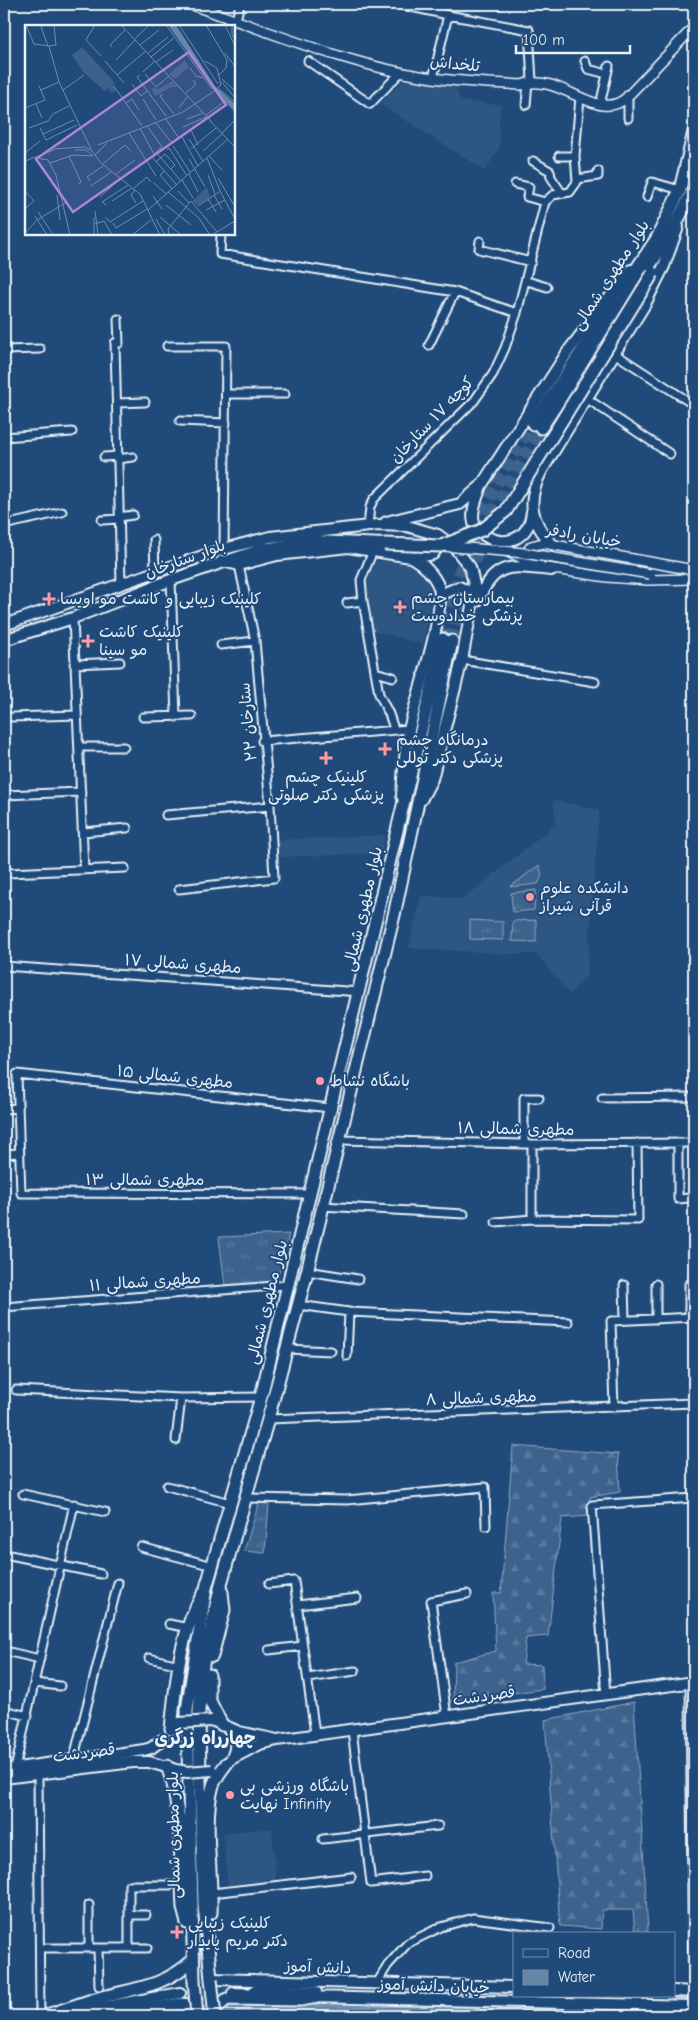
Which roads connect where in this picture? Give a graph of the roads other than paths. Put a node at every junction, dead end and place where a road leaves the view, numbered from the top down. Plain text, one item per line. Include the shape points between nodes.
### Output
1 (189, 4) edge
2 (240, 4) edge
3 (397, 4) edge
4 (448, 15) junction
5 (236, 20) junction
6 (694, 28) edge
7 (308, 61) dead end
8 (585, 61) dead end
9 (401, 72) junction
10 (433, 78) junction
11 (530, 81) junction
12 (628, 95) junction
13 (580, 98) junction
14 (526, 104) dead end
15 (600, 105) junction
16 (628, 118) dead end
17 (694, 132) edge
18 (559, 156) dead end
19 (575, 156) junction
20 (533, 161) dead end
21 (598, 171) dead end
22 (577, 179) junction
23 (515, 184) dead end
24 (694, 188) edge
25 (680, 190) junction
26 (561, 192) junction
27 (647, 198) dead end
28 (546, 202) junction
29 (684, 212) junction
30 (221, 235) edge
31 (656, 238) junction
32 (480, 241) dead end
33 (531, 262) junction
34 (527, 281) junction
35 (547, 287) dead end
36 (454, 292) junction
37 (517, 313) junction
38 (118, 319) dead end
39 (429, 345) dead end
40 (167, 346) dead end
41 (40, 349) dead end
42 (4, 350) edge
43 (614, 353) junction
44 (227, 394) junction
45 (285, 394) dead end
46 (586, 398) junction
47 (145, 402) dead end
48 (117, 403) junction
49 (694, 405) edge
50 (180, 422) dead end
51 (226, 424) junction
52 (72, 432) dead end
53 (4, 438) edge
54 (670, 454) dead end
55 (104, 457) dead end
56 (134, 457) dead end
57 (117, 458) junction
58 (482, 486) junction
59 (532, 498) junction
60 (62, 512) dead end
61 (133, 515) dead end
62 (119, 518) junction
63 (102, 520) dead end
64 (4, 525) edge
65 (373, 525) junction
66 (424, 531) junction
67 (154, 540) dead end
68 (493, 540) junction
69 (384, 544) joint
70 (552, 544) junction
71 (441, 546) junction
72 (224, 549) junction
73 (373, 551) junction
74 (414, 558) junction
75 (222, 561) junction
76 (239, 565) junction
77 (551, 570) junction
78 (694, 570) edge
79 (155, 572) junction
80 (694, 578) edge
81 (171, 580) junction
82 (121, 586) junction
83 (440, 595) junction
84 (363, 601) junction
85 (347, 603) dead end
86 (4, 608) edge
87 (473, 608) junction
88 (72, 618) junction
89 (5, 625) edge
90 (4, 640) edge
91 (255, 641) junction
92 (221, 645) dead end
93 (462, 660) junction
94 (120, 662) dead end
95 (74, 664) junction
96 (375, 672) junction
97 (393, 677) dead end
98 (595, 682) dead end
99 (77, 714) junction
100 (192, 716) dead end
101 (11, 717) dead end
102 (143, 717) dead end
103 (176, 717) junction
104 (394, 729) junction
105 (409, 730) junction
106 (262, 741) junction
107 (124, 747) dead end
108 (79, 748) junction
109 (81, 792) junction
110 (4, 795) edge
111 (270, 806) junction
112 (402, 811) junction
113 (166, 815) dead end
114 (414, 815) junction
115 (127, 828) dead end
116 (82, 832) junction
117 (125, 868) dead end
118 (84, 870) junction
119 (8, 873) dead end
120 (179, 889) dead end
121 (4, 966) edge
122 (360, 992) junction
123 (694, 1097) edge
124 (539, 1098) dead end
125 (602, 1098) dead end
126 (18, 1108) junction
127 (330, 1108) junction
128 (4, 1109) edge
129 (338, 1140) junction
130 (637, 1143) junction
131 (678, 1143) junction
132 (694, 1143) edge
133 (528, 1144) junction
134 (19, 1153) junction
135 (4, 1154) edge
136 (310, 1194) junction
137 (689, 1198) dead end
138 (322, 1206) junction
139 (464, 1214) dead end
140 (532, 1219) junction
141 (496, 1222) dead end
142 (307, 1272) junction
143 (358, 1279) dead end
144 (656, 1284) dead end
145 (689, 1284) dead end
146 (288, 1285) junction
147 (624, 1285) dead end
148 (298, 1305) junction
149 (4, 1307) edge
150 (349, 1312) junction
151 (692, 1317) edge
152 (656, 1319) junction
153 (625, 1320) junction
154 (568, 1322) dead end
155 (286, 1349) junction
156 (330, 1351) dead end
157 (347, 1356) dead end
158 (16, 1390) dead end
159 (261, 1396) junction
160 (181, 1398) junction
161 (694, 1403) edge
162 (614, 1407) junction
163 (268, 1420) junction
164 (176, 1440) dead end
165 (167, 1486) dead end
166 (23, 1494) dead end
167 (246, 1498) junction
168 (694, 1498) edge
169 (230, 1503) junction
170 (74, 1504) junction
171 (105, 1512) dead end
172 (486, 1526) dead end
173 (141, 1547) dead end
174 (10, 1555) dead end
175 (61, 1565) junction
176 (213, 1566) junction
177 (102, 1574) dead end
178 (118, 1583) dead end
179 (221, 1584) junction
180 (269, 1584) dead end
181 (206, 1588) junction
182 (467, 1594) dead end
183 (357, 1598) dead end
184 (298, 1605) junction
185 (169, 1624) dead end
186 (188, 1628) junction
187 (303, 1646) junction
188 (269, 1650) dead end
189 (5, 1651) edge
190 (149, 1658) dead end
191 (40, 1659) junction
192 (180, 1665) junction
193 (355, 1671) dead end
194 (308, 1678) junction
195 (35, 1683) junction
196 (692, 1683) edge
197 (60, 1686) dead end
198 (606, 1694) junction
199 (4, 1710) edge
200 (28, 1716) junction
201 (447, 1716) junction
202 (221, 1724) junction
203 (175, 1726) junction
204 (352, 1730) junction
205 (315, 1734) junction
206 (162, 1740) junction
207 (277, 1740) junction
208 (74, 1761) junction
209 (229, 1761) junction
210 (172, 1768) junction
211 (15, 1769) junction
212 (4, 1770) edge
213 (38, 1774) junction
214 (4, 1778) edge
215 (438, 1826) dead end
216 (366, 1834) junction
217 (323, 1839) dead end
218 (693, 1852) edge
219 (424, 1876) dead end
220 (351, 1877) dead end
221 (170, 1885) dead end
222 (212, 1893) junction
223 (89, 1905) dead end
224 (693, 1913) edge
225 (129, 1915) junction
226 (146, 1915) dead end
227 (550, 1928) dead end
228 (209, 1942) junction
229 (192, 1944) junction
230 (41, 1948) junction
231 (89, 1948) junction
232 (98, 1948) junction
233 (129, 1948) junction
234 (148, 1948) dead end
235 (193, 1960) junction
236 (211, 1979) junction
237 (377, 1983) junction
238 (99, 1986) dead end
239 (513, 1987) edge
240 (676, 1991) edge
241 (235, 1994) junction
242 (676, 1994) edge
243 (694, 1994) edge
244 (513, 1995) edge
245 (317, 1997) joint
246 (178, 1998) junction
247 (694, 2006) edge
248 (215, 2013) edge
249 (197, 2015) edge
250 (42, 2016) edge
251 (75, 2016) edge
252 (101, 2016) edge

1 - 5 street, تلخداش
2 - 5 street
3 - 4 street
4 - 10 street
4 - 11 street via 529,30
5 - 9 street, تلخداش via 317,50
6 - 12 street
7 - 9 street via 370,104
8 - 15 street via 588,69 608,70
9 - 10 street, تلخداش
10 - 11 street, تلخداش via 521,85
11 - 13 street, تلخداش via 552,84
11 - 14 street
12 - 15 street via 614,106
12 - 16 street
13 - 15 street, تلخداش
13 - 19 street
17 - 25 main road, بلوار مطهرى شمالى
18 - 19 street
19 - 22 street
20 - 26 street via 550,171
21 - 22 street via 598,176
22 - 26 street via 570,192
23 - 28 street via 529,187 527,197
24 - 29 main road, بلوار مطهرى شمالى
25 - 27 street via 652,182
25 - 31 main road, بلوار مطهرى شمالى
26 - 28 street via 553,194
28 - 33 street, کوچه ۱۷ ستارخان
29 - 31 main road, بلوار مطهرى شمالى via 537,426
29 - 43 main road via 656,283
29 - 71 main road, bridge via 653,272 511,504 482,530
30 - 36 street via 220,254
31 - 58 main road via 568,350
32 - 33 street via 479,249
33 - 34 street, کوچه ۱۷ ستارخان
34 - 35 street
34 - 37 street, کوچه ۱۷ ستارخان
36 - 37 street
36 - 39 street
37 - 65 street, کوچه ۱۷ ستارخان via 493,374 474,401 374,499 370,507
38 - 48 street via 119,343 115,343
40 - 44 street via 226,346
41 - 42 street
43 - 46 main road
43 - 49 street
44 - 45 street
44 - 51 street
46 - 54 street
46 - 59 main road via 542,470 532,489
47 - 48 street
48 - 57 street
50 - 51 street
51 - 72 street
52 - 53 street
55 - 57 street
56 - 57 street
57 - 62 street
58 - 65 main road via 460,504
58 - 68 main road via 474,505 474,524
59 - 68 main road via 532,514 525,530 506,542
59 - 70 main road via 534,518
60 - 64 street
61 - 62 street
62 - 63 street
62 - 82 street
65 - 66 main road via 407,526
65 - 72 main road, بلوار ستارخان via 270,537
66 - 74 main road via 437,540 436,552 428,557
66 - 87 main road via 445,538 470,567 476,589
67 - 79 street
68 - 77 main road via 520,557
69 - 71 main road, bridge
69 - 75 main road, بلوار ستارخان via 316,541 262,549
70 - 77 street, خیابان رادفر via 534,544 528,552 534,561
70 - 78 street, خیابان رادفر
71 - 80 street, bridge via 524,553
72 - 79 main road, بلوار ستارخان
73 - 74 main road
73 - 76 main road via 348,547 320,549
73 - 84 street via 361,580
74 - 83 main road via 432,576
75 - 76 main road
75 - 81 main road, بلوار ستارخان
76 - 91 street, ۲۲ ستارخان
77 - 80 street, خیابان رادفر via 648,580
77 - 87 main road via 514,567 499,570 490,578
79 - 82 main road, بلوار ستارخان
81 - 88 main road, بلوار ستارخان
81 - 103 street
82 - 89 main road, بلوار ستارخان
83 - 87 main road via 456,588 465,589 470,594
83 - 105 main road
84 - 85 street
84 - 96 street
86 - 89 street
87 - 93 main road
88 - 90 main road, بلوار ستارخان
88 - 95 street
91 - 92 street
91 - 106 street, ۲۲ ستارخان
93 - 98 street
93 - 114 main road via 432,779
94 - 95 street
95 - 99 street
96 - 97 street
96 - 104 street via 379,694
99 - 101 street
99 - 108 street
100 - 103 street
102 - 103 street
104 - 105 street
104 - 106 street
105 - 112 main road via 404,757
106 - 111 street, ۲۲ ستارخان
107 - 108 street
108 - 109 street
109 - 110 street
109 - 116 street
111 - 113 street
111 - 120 street, ۲۲ ستارخان via 274,878
112 - 114 main road, بلوار مطهرى شمالى via 448,640
112 - 122 main road, بلوار مطهرى شمالى
114 - 129 main road, بلوار مطهرى شمالى via 395,911
115 - 116 street
116 - 118 street
117 - 118 street
118 - 119 street
121 - 122 street, ۱۷ مطهری شمالی
122 - 127 main road, بلوار مطهرى شمالى
123 - 125 street
124 - 133 street via 524,1098
126 - 127 street, ۱۵ مطهری شمالی via 17,1074
126 - 128 street
126 - 134 street
127 - 136 main road, بلوار مطهرى شمالى
129 - 133 street, ۱۸ مطهری شمالی
129 - 138 main road, بلوار مطهرى شمالى
130 - 131 street, ۱۸ مطهری شمالی
130 - 133 street, ۱۸ مطهری شمالی
130 - 140 street via 638,1220
131 - 132 street, ۱۸ مطهری شمالی
131 - 137 street via 678,1199
133 - 140 street
134 - 135 street
134 - 136 street, ۱۳ مطهری شمالی via 21,1193
136 - 146 main road, بلوار مطهرى شمالى
138 - 139 street
138 - 142 main road, بلوار مطهرى شمالى
140 - 141 street
142 - 143 street
142 - 148 main road, بلوار مطهرى شمالى
144 - 152 street
145 - 151 street
146 - 149 street, ۱۱ مطهری شمالی
146 - 159 main road, بلوار مطهرى شمالى
147 - 153 street
148 - 150 street
148 - 155 main road, بلوار مطهرى شمالى
150 - 154 street
150 - 157 street
151 - 152 street
152 - 153 street
153 - 162 street via 611,1321
155 - 156 street
155 - 163 main road, بلوار مطهرى شمالى
158 - 160 street
159 - 160 street
159 - 169 main road, بلوار مطهرى شمالى
160 - 164 street
161 - 162 street, ۸ مطهری شمالی
162 - 163 street, ۸ مطهری شمالی
163 - 167 main road, بلوار مطهرى شمالى
165 - 169 street
166 - 170 street
167 - 172 street via 347,1500 485,1487
167 - 179 main road, بلوار مطهرى شمالى
168 - 198 street via 592,1505
169 - 176 main road, بلوار مطهرى شمالى
170 - 171 street
170 - 175 street
173 - 176 street
174 - 175 street
175 - 177 street
175 - 191 street
176 - 181 main road, بلوار مطهرى شمالى
178 - 208 street
179 - 202 main road via 224,1610 208,1682 209,1699
179 - 228 main road, بلوار مطهرى شمالى via 203,1664 199,1711 204,1905
180 - 184 street via 294,1581
181 - 186 main road
181 - 229 main road, بلوار مطهرى شمالى via 187,1710
182 - 201 street via 431,1601
183 - 184 street
184 - 187 street
185 - 186 street
186 - 192 main road
187 - 188 street
187 - 194 street
189 - 191 street
190 - 192 street
191 - 195 street
192 - 203 main road via 174,1693
193 - 194 street
194 - 205 street
195 - 197 street
195 - 200 street
196 - 198 main road, قصردشت
196 - 218 street
198 - 201 main road, قصردشت
199 - 200 street
200 - 211 street
201 - 204 main road, قصردشت
202 - 203 main road, bridge
202 - 207 main road
202 - 209 main road via 232,1733 236,1748
203 - 206 main road
204 - 205 main road, قصردشت
204 - 216 street
205 - 207 main road, قصردشت
206 - 208 main road, قصردشت via 144,1750
206 - 210 main road via 160,1752
207 - 209 main road via 260,1744
208 - 211 main road, قصردشت
209 - 210 main road, bridge via 212,1770 187,1772
209 - 222 main road via 216,1778 212,1790 209,1819
210 - 213 main road, قصردشت via 133,1762
210 - 229 main road via 184,1908
211 - 212 main road, قصردشت
213 - 214 main road, قصردشت
213 - 230 street
215 - 216 street
216 - 217 street
216 - 219 street via 371,1882
218 - 224 street
220 - 222 street
221 - 225 street via 129,1885
222 - 228 main road
223 - 231 street
224 - 243 street
225 - 226 street
225 - 233 street
227 - 237 street via 473,1918 441,1927 408,1943
228 - 236 main road, بلوار مطهرى شمالى
229 - 235 main road, بلوار مطهرى شمالى
230 - 231 street
230 - 250 street
231 - 232 street
232 - 233 street
232 - 238 street
233 - 234 street
235 - 249 main road, بلوار مطهرى شمالى, bridge
235 - 250 main road via 160,1983
236 - 237 main road, دانش آموز
236 - 248 main road, بلوار مطهرى شمالى, bridge
237 - 239 main road, دانش آموز
240 - 243 main road
241 - 244 main road, خیابان دانش آموز
241 - 245 main road via 300,2000
241 - 248 main road
242 - 243 main road, خیابان دانش آموز
245 - 247 main road, خیابان دانش آموز
246 - 249 main road
246 - 250 main road
246 - 251 main road
246 - 252 main road

